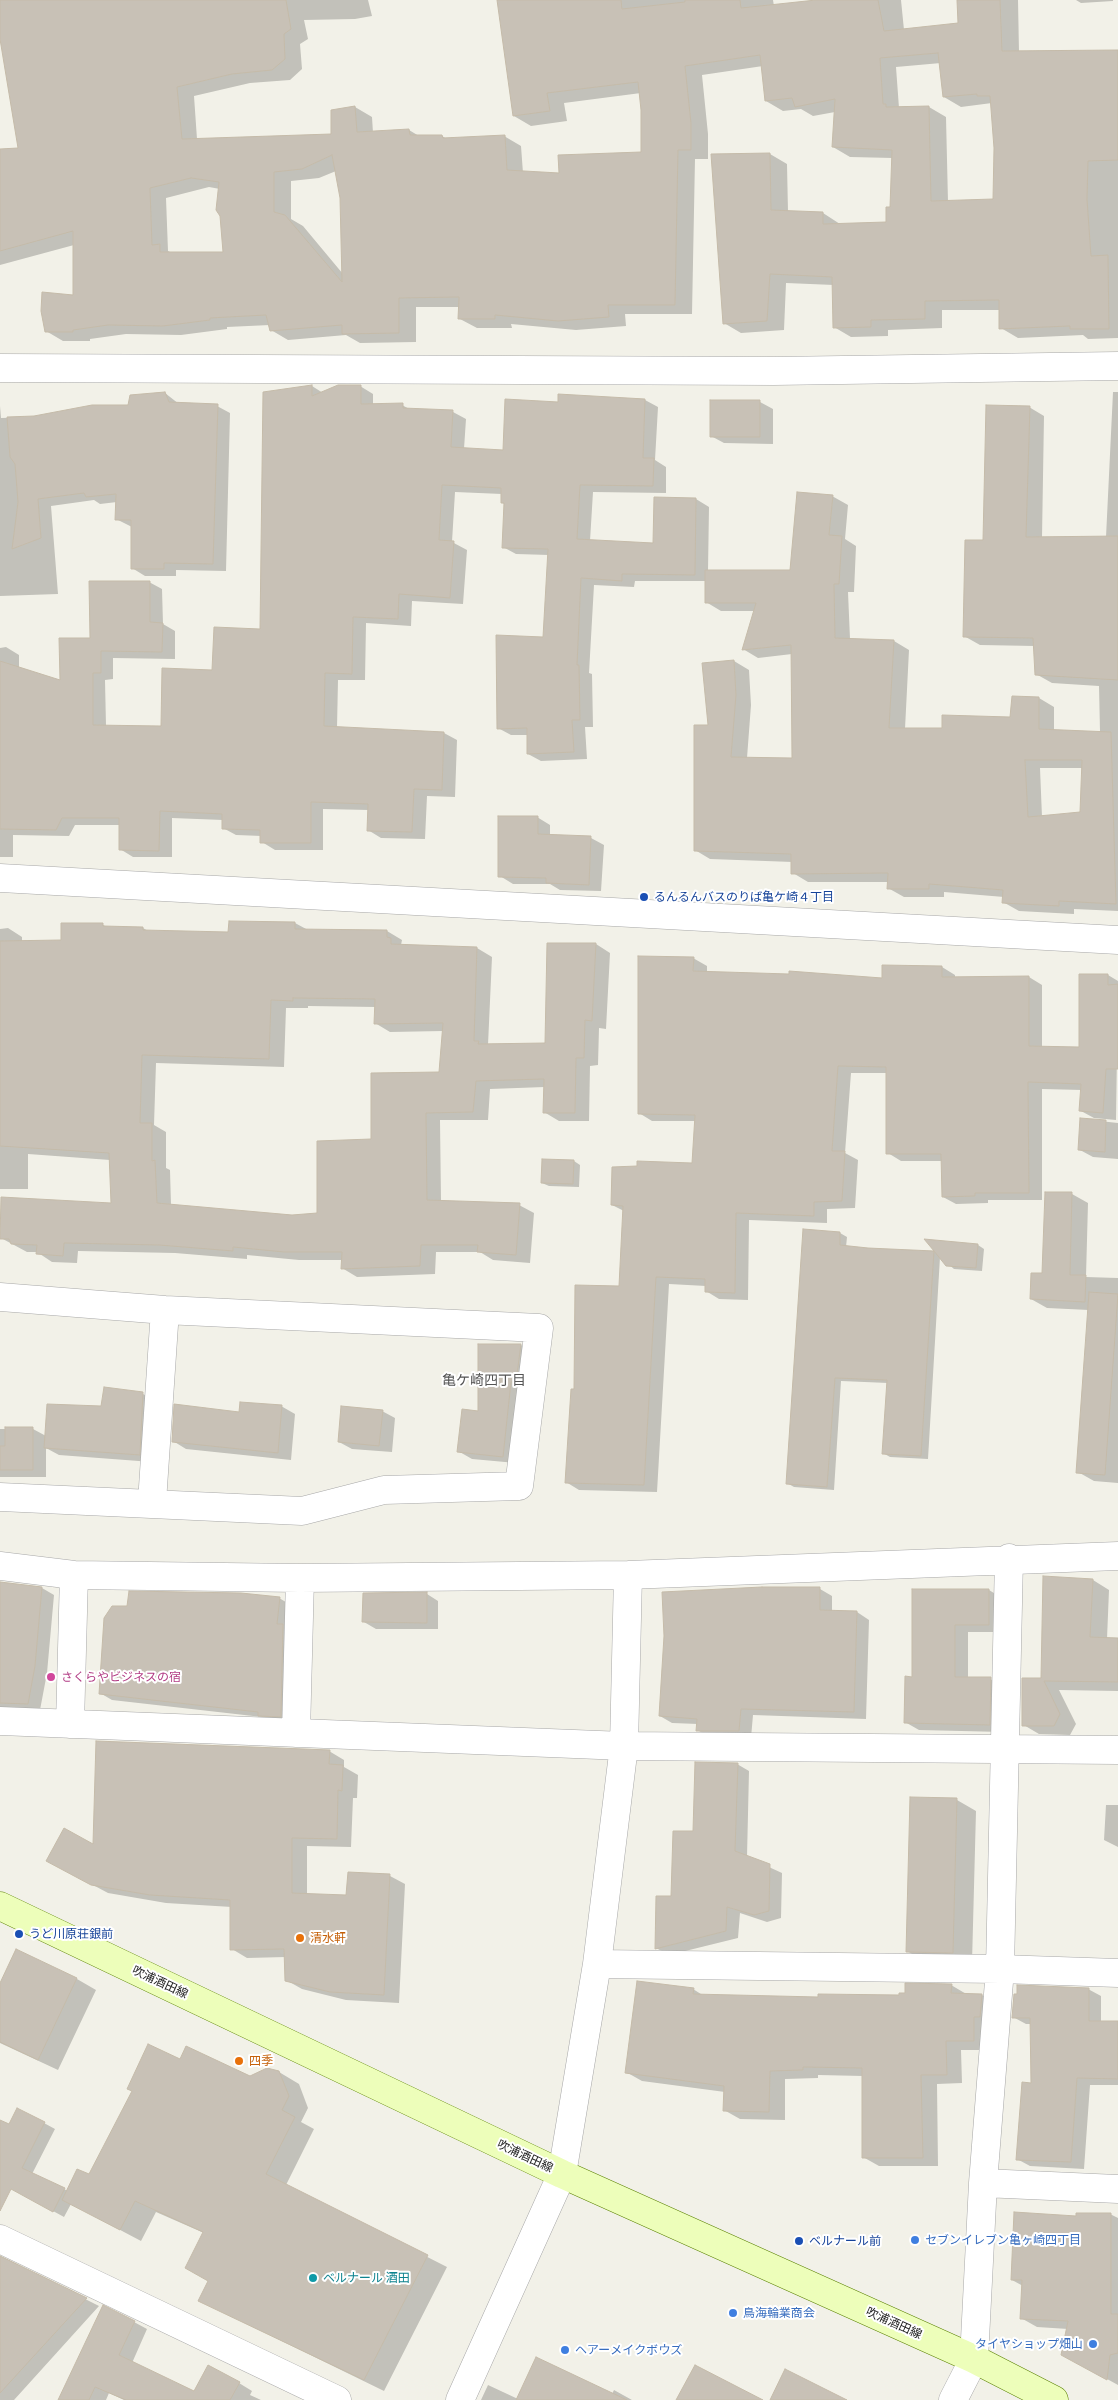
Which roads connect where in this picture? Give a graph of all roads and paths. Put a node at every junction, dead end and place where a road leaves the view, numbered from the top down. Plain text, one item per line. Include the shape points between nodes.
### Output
1 (1118, 366) edge
2 (0, 368) edge
3 (0, 878) edge
4 (1118, 940) edge
5 (0, 1297) edge
6 (166, 1310) junction
7 (0, 1497) edge
8 (152, 1502) junction
9 (1118, 1556) edge
10 (1009, 1558) junction
11 (0, 1566) edge
12 (74, 1575) junction
13 (628, 1575) junction
14 (300, 1578) junction
15 (0, 1721) edge
16 (70, 1724) junction
17 (296, 1733) junction
18 (624, 1746) junction
19 (1006, 1747) junction
20 (1118, 1750) edge
21 (0, 1906) edge
22 (597, 1964) junction
23 (1000, 1969) junction
24 (1118, 1973) edge
25 (562, 2174) junction
26 (983, 2183) junction
27 (1118, 2189) edge
28 (0, 2239) edge
29 (974, 2359) junction
30 (337, 2400) edge
31 (460, 2400) edge
32 (953, 2400) edge
33 (1054, 2400) edge

1 - 2 street via 774,371
3 - 4 street
5 - 6 street
6 - 8 street
6 - 8 street via 539,1328 519,1486 384,1490 302,1511
7 - 8 street
9 - 10 street
10 - 13 street
10 - 19 street
11 - 12 street
12 - 14 street
12 - 16 street
13 - 14 street
13 - 18 street
14 - 17 street
15 - 16 street
16 - 17 street
17 - 18 street
18 - 19 street
18 - 22 street
19 - 20 street
19 - 23 street
21 - 25 main road, 吹浦酒田線
22 - 23 street
22 - 25 street
23 - 24 street
23 - 26 street
25 - 29 main road, 吹浦酒田線
25 - 31 street
26 - 27 street
26 - 29 street
28 - 30 street
29 - 32 street
29 - 33 main road, 吹浦酒田線

